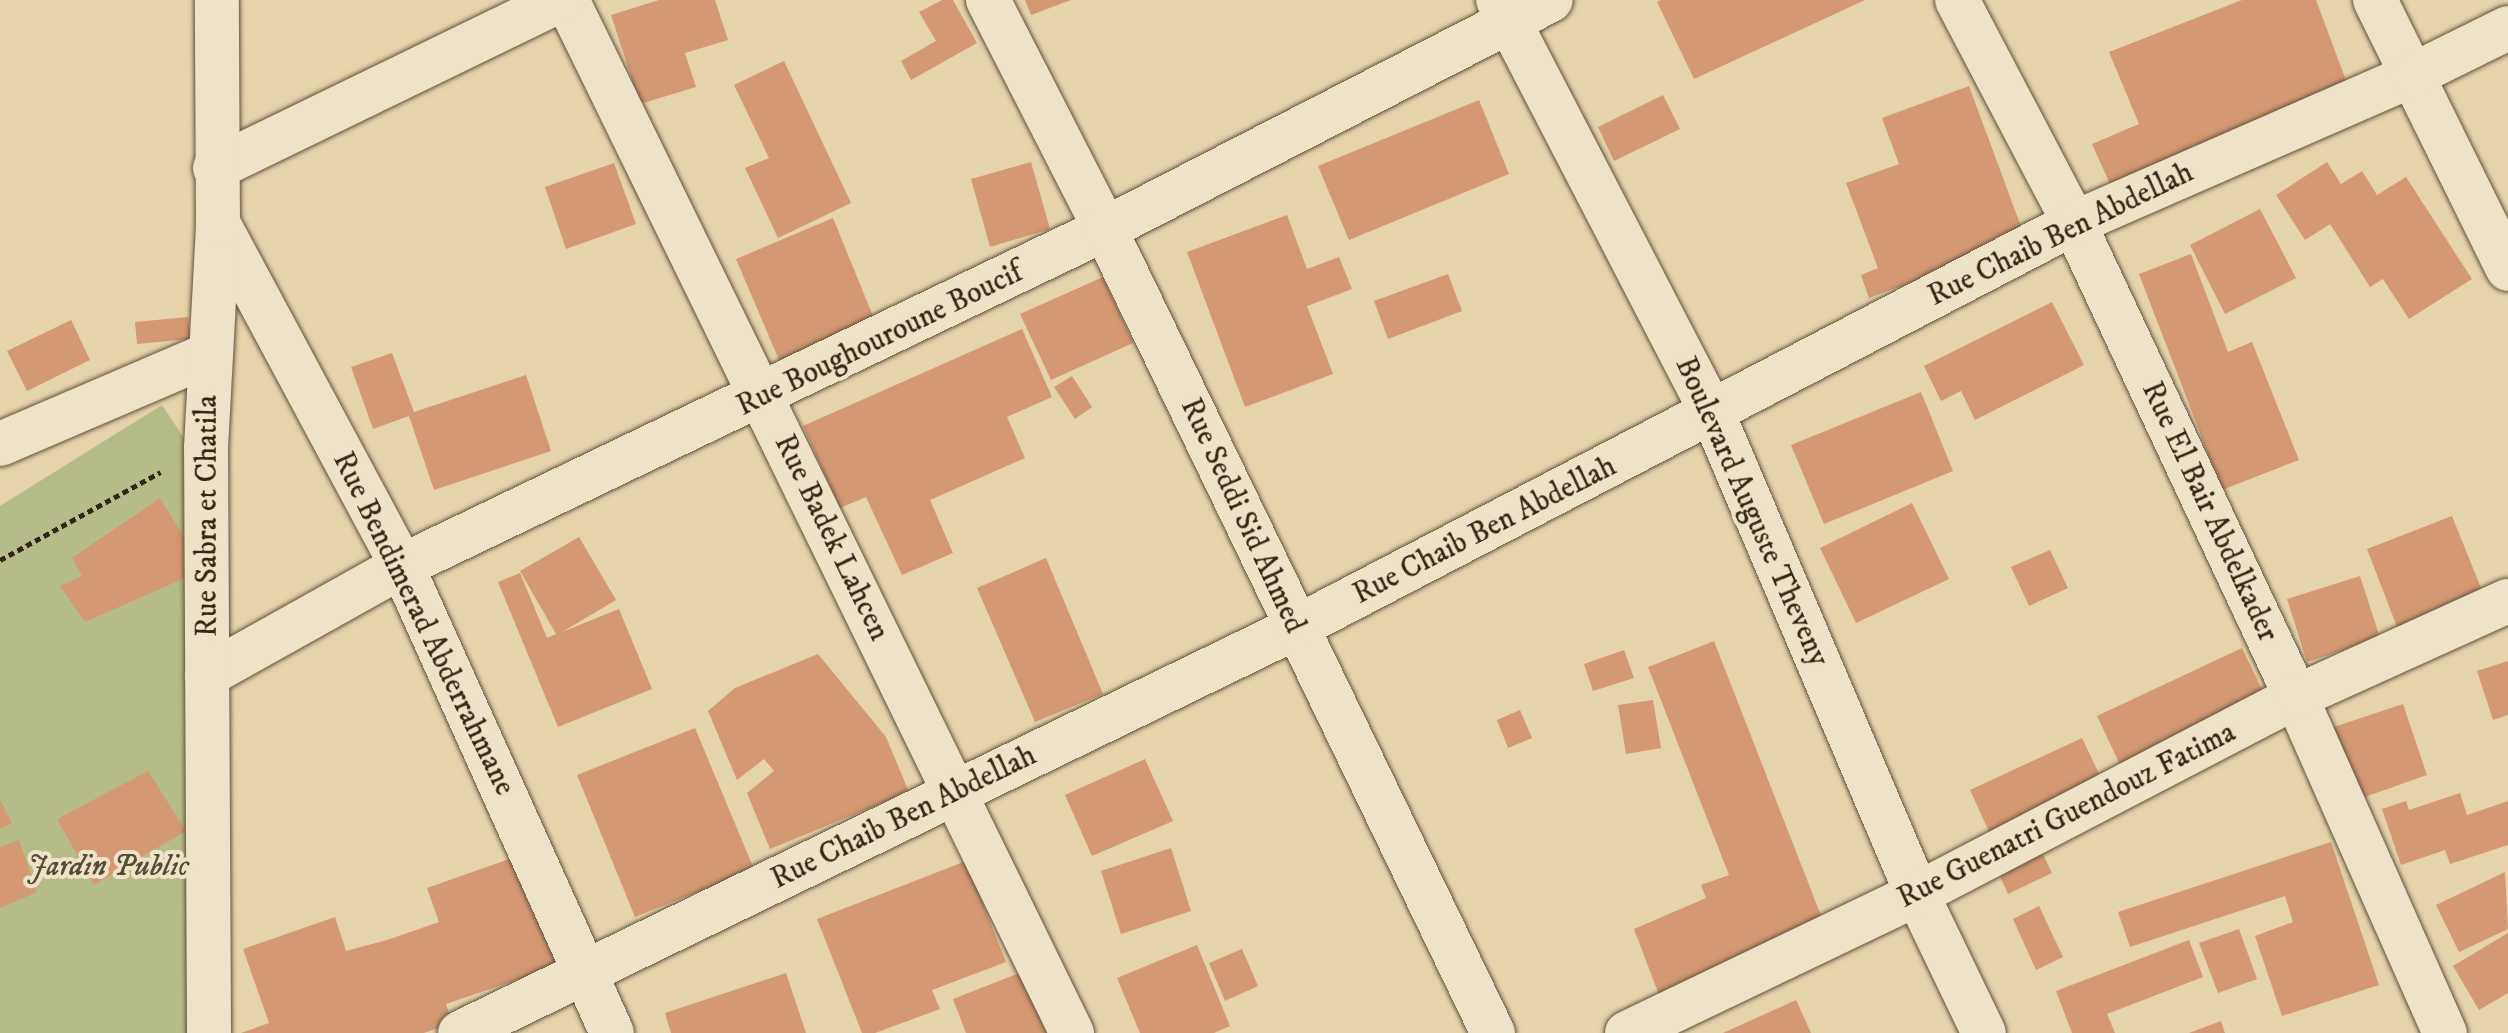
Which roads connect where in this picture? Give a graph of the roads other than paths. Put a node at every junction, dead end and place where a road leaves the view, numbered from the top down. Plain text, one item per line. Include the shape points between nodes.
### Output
1 (217, 0) edge
2 (561, 0) edge
3 (567, 0) edge
4 (988, 0) edge
5 (1551, 0) edge
6 (1957, 0) edge
7 (2375, 0) edge
8 (1503, 10) edge
9 (2508, 28) edge
10 (2413, 75) junction
11 (215, 168) junction
12 (218, 223) junction
13 (2074, 223) junction
14 (1105, 229) junction
15 (2508, 269) edge
16 (210, 354) junction
17 (761, 398) junction
18 (1713, 414) junction
19 (0, 444) edge
20 (402, 566) junction
21 (2508, 601) edge
22 (1295, 628) junction
23 (207, 675) junction
24 (2296, 697) junction
25 (958, 793) junction
26 (1917, 894) junction
27 (585, 972) junction
28 (209, 1033) edge
29 (460, 1033) edge
30 (612, 1033) edge
31 (1072, 1033) edge
32 (1493, 1033) edge
33 (1627, 1033) edge
34 (1984, 1033) edge
35 (2445, 1033) edge

1 - 11 street, Rue Sabra et Chatila
2 - 11 street
3 - 17 street, Rue Badek Lahcen
4 - 14 street, Rue Seddi Sid Ahmed
5 - 8 street, Rue Boughouroune Boucif
6 - 13 street, Rue El Bair Abdelkader
7 - 10 street
8 - 14 street, Rue Boughouroune Boucif
8 - 18 street, Boulevard Auguste Theveny
9 - 10 street, Rue Chaib Ben Abdellah
10 - 13 street, Rue Chaib Ben Abdellah
10 - 15 street
11 - 12 street, Rue Sabra et Chatila
12 - 16 street, Rue Sabra et Chatila
12 - 20 street, Rue Bendimerad Abderrahmane
13 - 18 street, Rue Chaib Ben Abdellah
13 - 24 street, Rue El Bair Abdelkader
14 - 17 street, Rue Boughouroune Boucif
14 - 22 street, Rue Seddi Sid Ahmed
16 - 19 street
16 - 23 street, Rue Sabra et Chatila
17 - 20 street, Rue Boughouroune Boucif
17 - 25 street, Rue Badek Lahcen
18 - 22 street, Rue Chaib Ben Abdellah
18 - 26 street, Boulevard Auguste Theveny
20 - 23 street, Rue Boughouroune Boucif
20 - 27 street, Rue Bendimerad Abderrahmane
21 - 24 street, Rue Guenatri Guendouz Fatima
22 - 25 street, Rue Chaib Ben Abdellah
22 - 32 street, Rue Seddi Sid Ahmed
23 - 28 street, Rue Sabra et Chatila
24 - 26 street, Rue Guenatri Guendouz Fatima
24 - 35 street, Rue El Bair Abdelkader
25 - 27 street, Rue Chaib Ben Abdellah
25 - 31 street, Rue Badek Lahcen
26 - 33 street, Rue Guenatri Guendouz Fatima
26 - 34 street, Boulevard Auguste Theveny
27 - 29 street, Rue Chaib Ben Abdellah
27 - 30 street, Rue Bendimerad Abderrahmane

